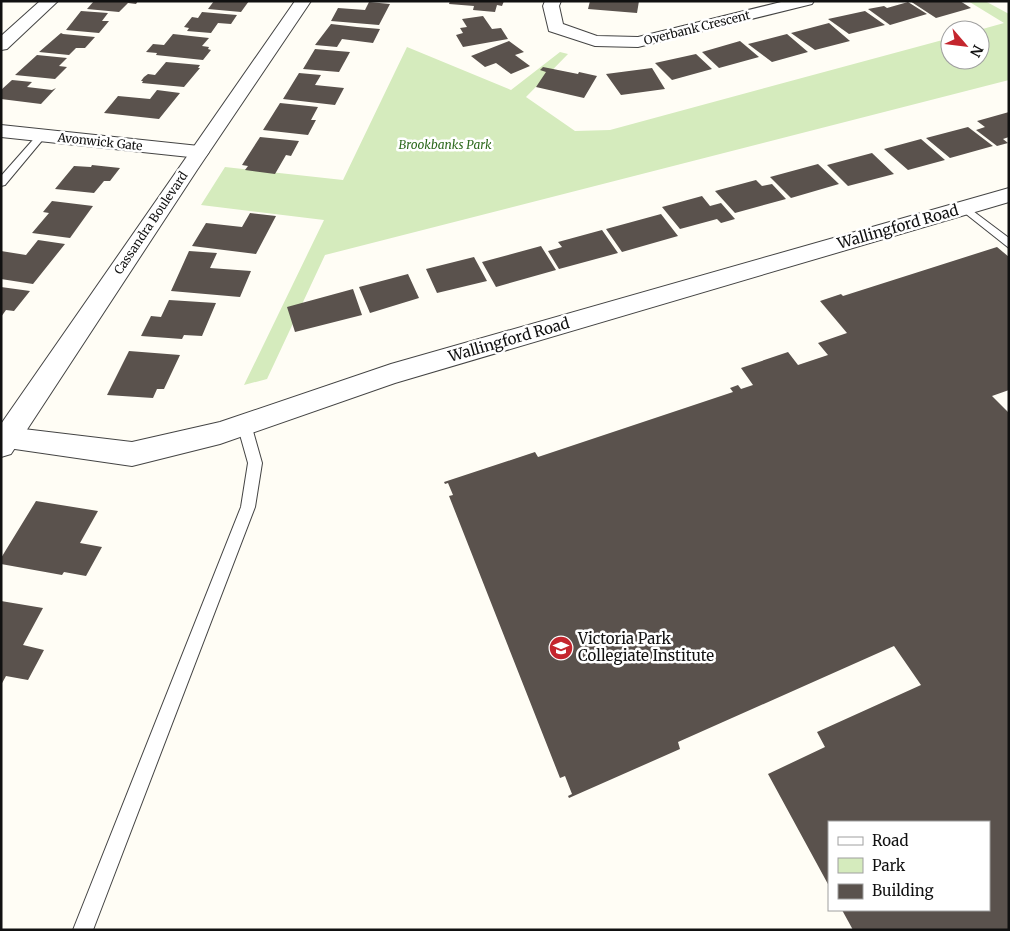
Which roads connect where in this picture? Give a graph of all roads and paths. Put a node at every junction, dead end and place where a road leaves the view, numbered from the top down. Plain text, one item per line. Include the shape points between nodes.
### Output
1 (50, 1) edge
2 (303, 1) edge
3 (553, 1) edge
4 (806, 1) edge
5 (1, 45) edge
6 (1, 131) edge
7 (42, 135) junction
8 (199, 152) junction
9 (1, 183) edge
10 (1009, 195) edge
11 (965, 208) junction
12 (1009, 244) edge
13 (244, 424) junction
14 (4, 442) edge
15 (83, 930) edge

1 - 5 street
2 - 8 street, Cassandra Boulevard
3 - 4 street, Overbank Crescent via 555,27 595,41 638,42
6 - 7 street, Avonwick Gate
7 - 8 street, Avonwick Gate
7 - 9 lane
8 - 14 street, Cassandra Boulevard
10 - 11 street, Wallingford Road
11 - 12 lane
11 - 13 street, Wallingford Road via 391,374
13 - 14 street, Wallingford Road via 132,454
13 - 15 lane via 255,463 248,507

